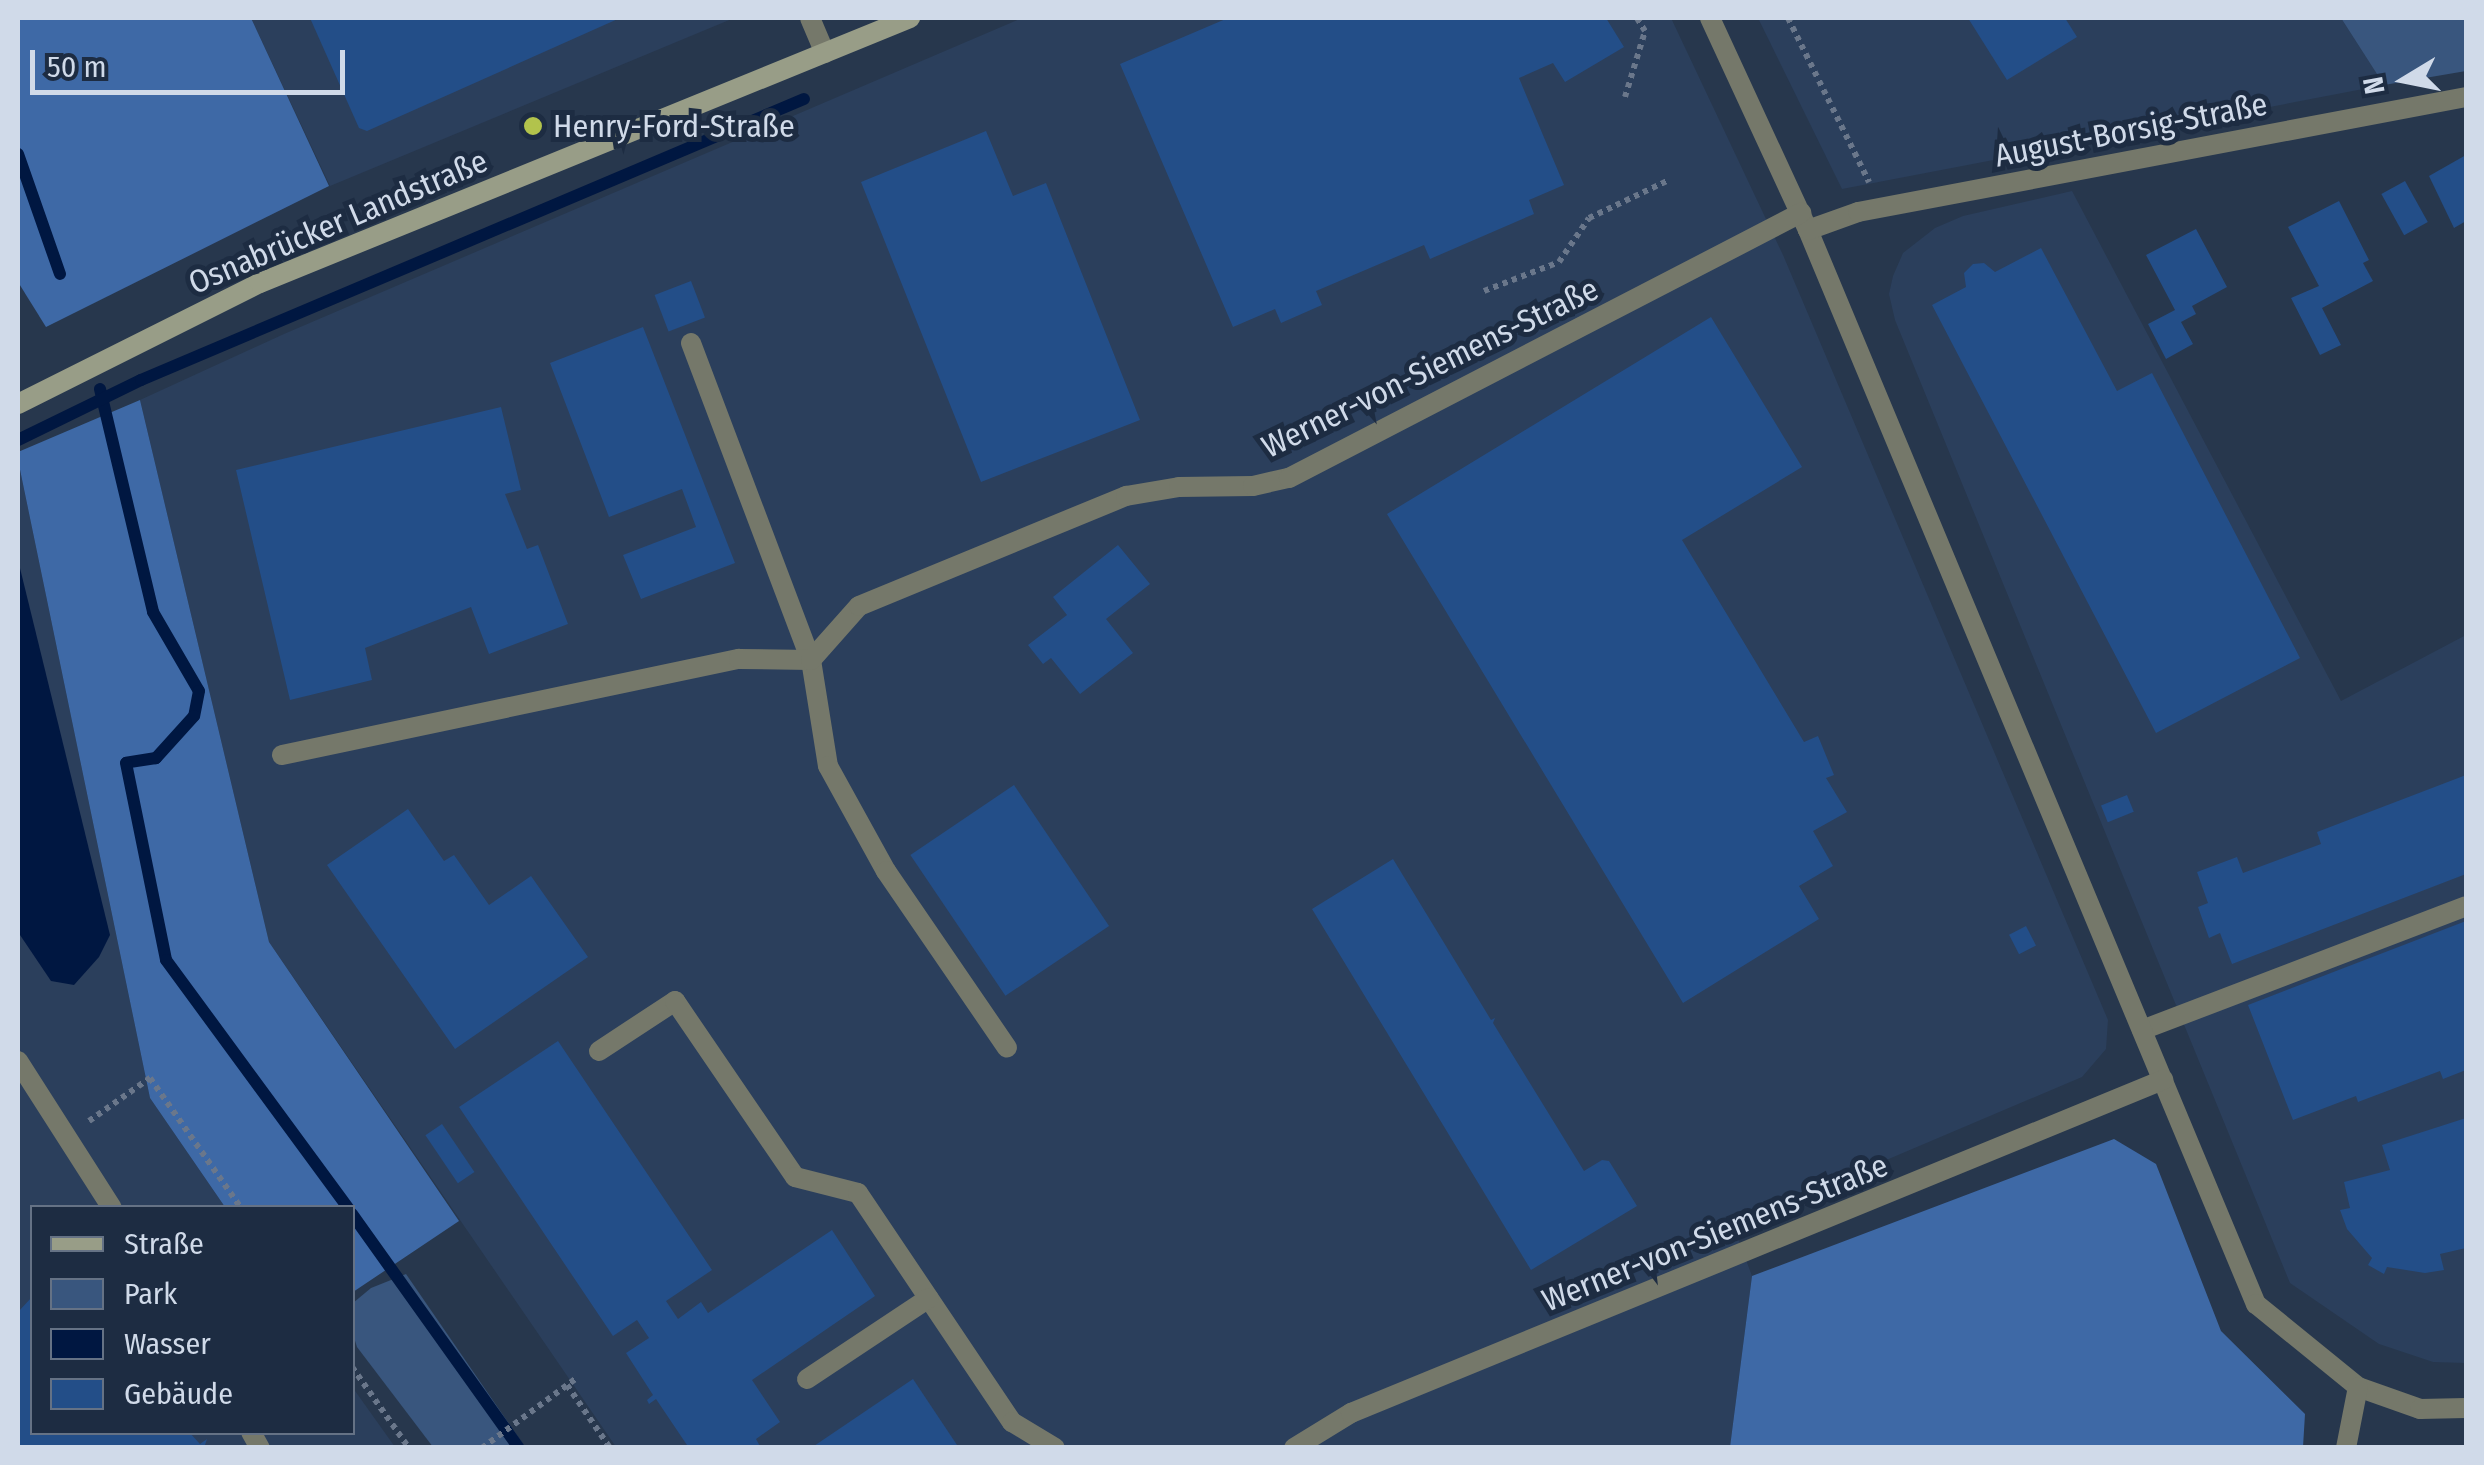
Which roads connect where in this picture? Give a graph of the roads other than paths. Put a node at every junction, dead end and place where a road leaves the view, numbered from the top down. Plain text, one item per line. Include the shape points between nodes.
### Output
1 (810, 18) edge
2 (910, 18) edge
3 (1710, 18) edge
4 (825, 53) junction
5 (2466, 98) edge
6 (1804, 221) junction
7 (691, 343) dead end
8 (18, 404) edge
9 (811, 660) junction
10 (282, 755) dead end
11 (2466, 906) edge
12 (2142, 1030) junction
13 (1008, 1048) dead end
14 (599, 1051) dead end
15 (18, 1061) edge
16 (2163, 1080) junction
17 (110, 1205) edge
18 (929, 1298) junction
19 (807, 1379) dead end
20 (2358, 1387) junction
21 (2466, 1408) edge
22 (1054, 1448) edge
23 (1294, 1448) edge
24 (2346, 1448) edge

1 - 4 street
2 - 4 street, Osnabrücker Landstraße
3 - 6 street
4 - 8 street, Osnabrücker Landstraße via 260,283
5 - 6 street, August-Borsig-Straße
6 - 9 street, Werner-von-Siemens-Straße via 1289,478 1126,496 858,606
6 - 12 street
7 - 9 street
9 - 10 street via 740,659
9 - 13 street via 828,766 886,871
11 - 12 street
12 - 16 street
14 - 18 street via 675,1001 795,1177 858,1194
15 - 17 street
16 - 20 street via 2256,1304
16 - 23 street, Werner-von-Siemens-Straße via 1352,1413
18 - 19 street
18 - 22 street via 1012,1422
20 - 21 street via 2420,1408
20 - 24 street

